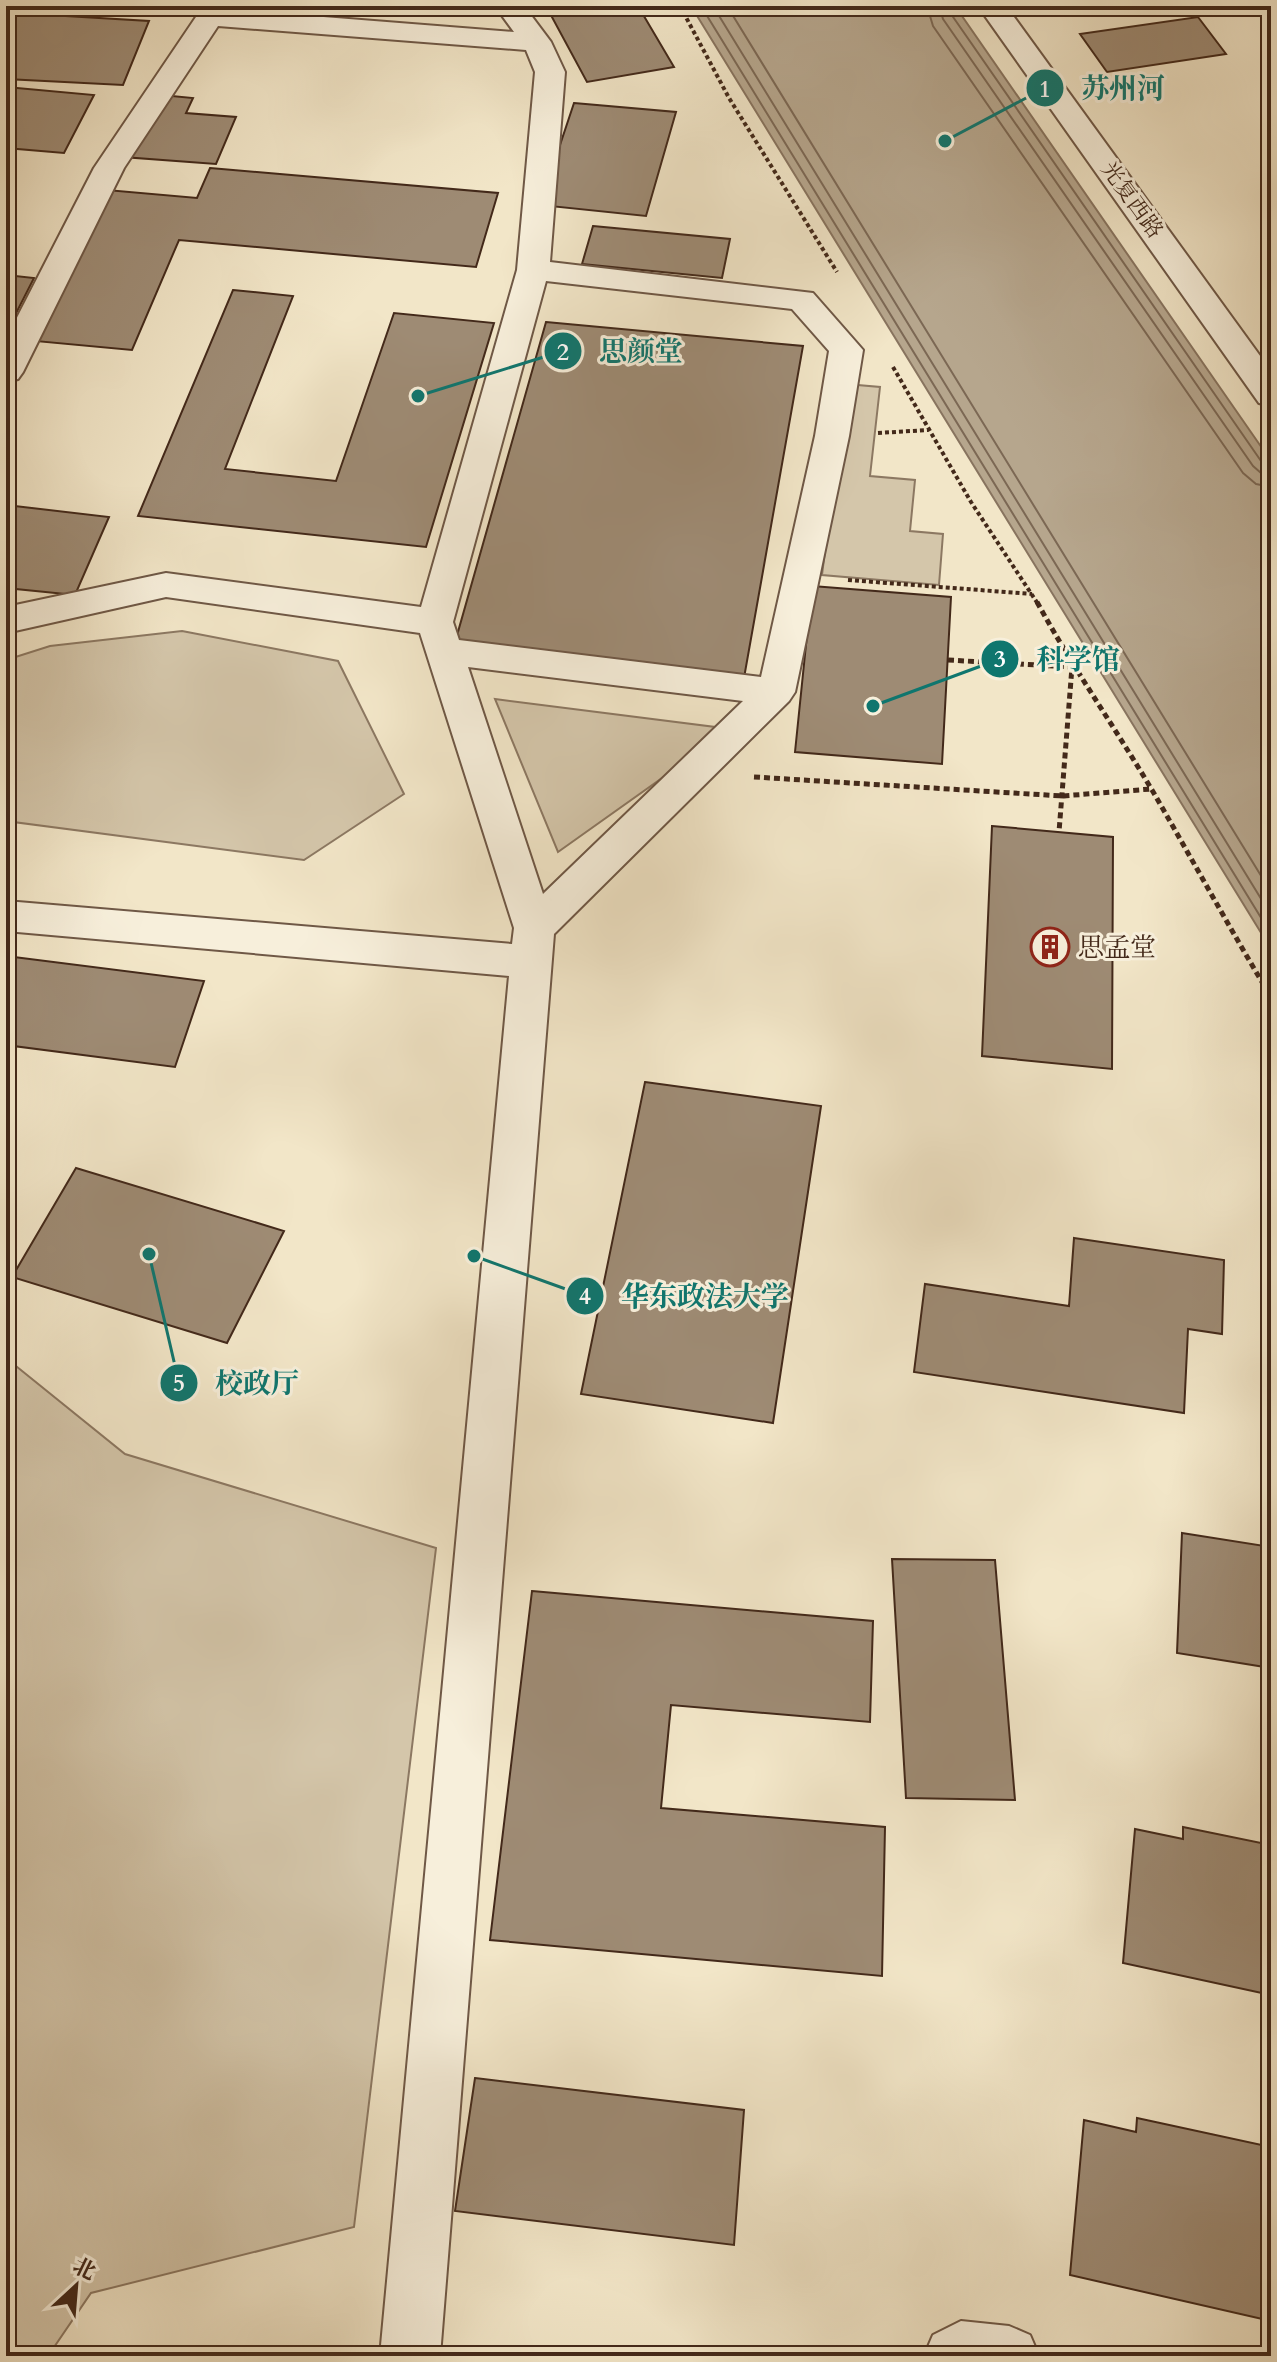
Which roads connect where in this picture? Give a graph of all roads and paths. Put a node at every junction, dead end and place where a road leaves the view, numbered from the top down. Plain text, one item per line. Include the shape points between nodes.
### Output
1 (509, 6) edge
2 (680, 6) edge
3 (992, 6) edge
4 (537, 42) junction
5 (533, 270) junction
6 (843, 283) dead end
7 (890, 363) dead end
8 (6, 372) edge
9 (1271, 395) edge
10 (803, 577) junction
11 (1032, 594) junction
12 (6, 620) edge
13 (440, 636) junction
14 (948, 660) dead end
15 (1072, 667) junction
16 (776, 692) junction
17 (693, 773) junction
18 (1151, 789) junction
19 (1062, 796) junction
20 (1059, 832) dead end
21 (6, 916) edge
22 (533, 945) junction
23 (1271, 997) edge
24 (410, 2356) edge
25 (954, 2356) edge
26 (1009, 2356) edge

1 - 4 street
2 - 6 path via 729,98
3 - 9 street, 光复西路
4 - 5 street via 550,72
4 - 8 street via 210,17 109,168
5 - 10 street via 802,300 846,350
5 - 13 street
7 - 11 path
10 - 11 path
10 - 16 street
11 - 15 path
12 - 13 street via 166,585
13 - 16 street
13 - 22 street
14 - 15 path
15 - 18 path
15 - 19 path
16 - 17 street
17 - 19 path
17 - 22 street
18 - 19 path
18 - 23 path
19 - 20 path
21 - 22 street
22 - 24 street
25 - 26 street via 961,2351

